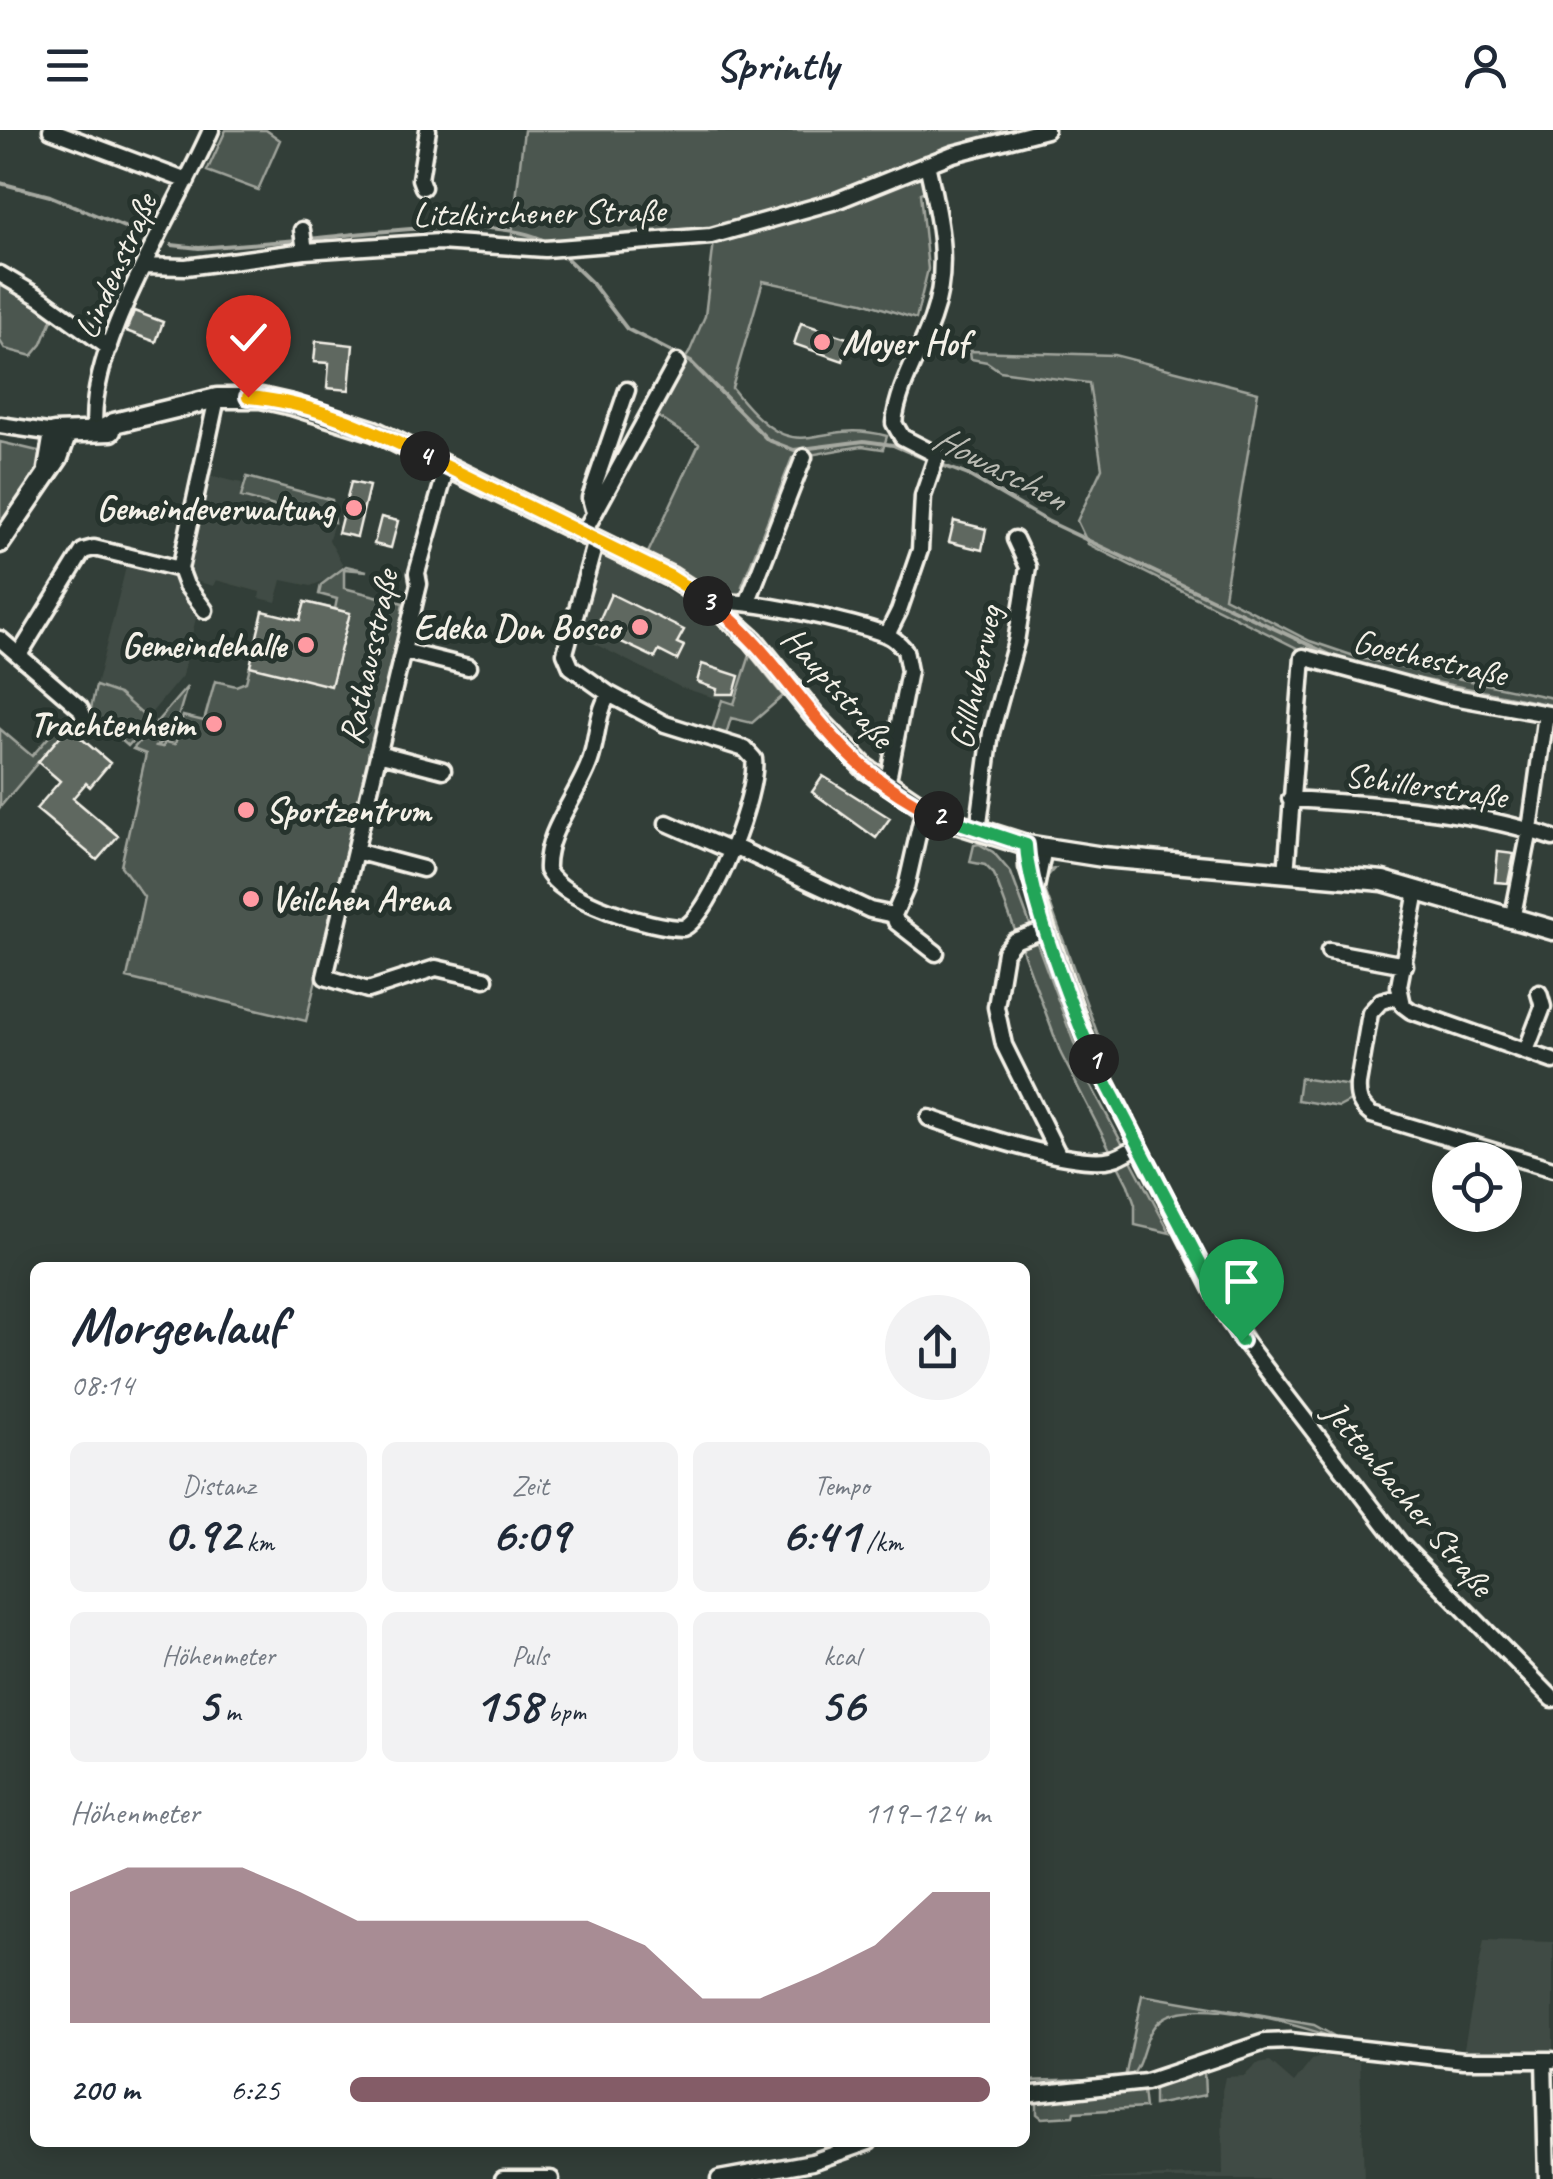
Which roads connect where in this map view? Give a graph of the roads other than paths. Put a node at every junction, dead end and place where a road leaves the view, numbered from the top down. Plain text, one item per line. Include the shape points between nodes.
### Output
1 (51, 130) edge
2 (211, 130) edge
3 (428, 130) edge
4 (1046, 130) edge
5 (926, 164) junction
6 (187, 181) junction
7 (423, 188) dead end
8 (143, 266) junction
9 (0, 274) edge
10 (109, 348) junction
11 (678, 362) dead end
12 (627, 390) dead end
13 (218, 398) junction
14 (0, 428) edge
15 (98, 430) junction
16 (58, 433) junction
17 (804, 457) dead end
18 (447, 467) junction
19 (594, 510) junction
20 (590, 537) junction
21 (1014, 539) dead end
22 (0, 543) edge
23 (180, 569) junction
24 (748, 601) junction
25 (714, 605) junction
26 (205, 610) dead end
27 (886, 635) junction
28 (0, 639) edge
29 (403, 651) junction
30 (20, 654) junction
31 (468, 667) dead end
32 (609, 694) junction
33 (1550, 714) edge
34 (85, 720) dead end
35 (378, 754) junction
36 (444, 770) dead end
37 (887, 785) junction
38 (1290, 799) junction
39 (924, 808) junction
40 (667, 823) dead end
41 (1530, 830) junction
42 (978, 831) junction
43 (1553, 838) edge
44 (1035, 847) junction
45 (732, 848) junction
46 (355, 851) junction
47 (422, 869) dead end
48 (1286, 874) junction
49 (1417, 891) junction
50 (894, 915) junction
51 (1512, 920) junction
52 (1047, 930) junction
53 (1553, 930) edge
54 (1553, 942) edge
55 (1329, 951) dead end
56 (936, 953) dead end
57 (1405, 964) junction
58 (486, 979) dead end
59 (1539, 993) dead end
60 (1400, 996) junction
61 (1526, 1050) junction
62 (1553, 1061) edge
63 (929, 1118) dead end
64 (1139, 1145) junction
65 (1058, 1154) junction
66 (1553, 1168) edge
67 (1553, 1698) edge
68 (1549, 2060) edge
69 (1030, 2094) edge
70 (855, 2147) edge
71 (504, 2179) edge
72 (551, 2179) edge
73 (719, 2179) edge
74 (1546, 2179) edge

1 - 6 street
2 - 6 street, Lindenstraße
3 - 7 street
4 - 5 street, Litzlkirchener Straße
5 - 8 street, Litzlkirchener Straße via 836,201 711,236 545,250 303,242 186,267
5 - 27 street via 940,222 942,276 894,422 902,437 938,455 924,496 920,550
6 - 8 street, Lindenstraße
8 - 10 street, Lindenstraße
9 - 10 street
10 - 15 street, Lindenstraße via 94,394
11 - 19 street
12 - 19 street via 590,498
13 - 15 main road, Hauptstraße
13 - 18 main road, Hauptstraße via 261,398 330,415
13 - 23 street
14 - 16 street, Hauptstraße
15 - 16 main road, Hauptstraße
16 - 22 main road via 64,449
17 - 24 street
18 - 20 main road, Hauptstraße
18 - 29 street, Rathausstraße via 416,574
19 - 20 street
20 - 25 main road, Hauptstraße
20 - 32 street via 564,653 571,667
21 - 42 street, Gillhuberweg via 1028,567 991,732
23 - 26 street
23 - 30 street via 83,551
24 - 25 street
24 - 27 street
25 - 37 main road, Hauptstraße via 763,651 843,748
27 - 37 street via 906,650 910,670
28 - 30 street
29 - 31 street
29 - 35 street, Rathausstraße
30 - 34 street
32 - 45 street via 666,724 750,754 755,774
32 - 45 street via 589,765 547,856 552,880 618,913 683,928 700,912
33 - 38 street, Goethestraße via 1373,678 1306,656 1300,664
33 - 41 street
35 - 36 street
35 - 46 street, Rathausstraße
37 - 39 main road, Hauptstraße
38 - 41 street, Schillerstraße
38 - 48 street
39 - 42 main road, Hauptstraße
39 - 50 street
40 - 45 street
41 - 43 street, Schillerstraße
41 - 51 street
42 - 44 main road, Hauptstraße
44 - 48 main road, Hauptstraße
44 - 52 street, Jettenbacher Straße via 1036,889
45 - 50 street
46 - 47 street
46 - 58 street, Rathausstraße via 325,978 368,990 436,968
48 - 49 main road, Hauptstraße
49 - 51 main road, Hauptstraße
49 - 57 street
50 - 56 street
51 - 53 main road, Hauptstraße
51 - 54 main road, Hauptstraße
52 - 64 street, Jettenbacher Straße via 1088,1046
52 - 65 street via 1014,941 1005,952 996,1007 1004,1045
55 - 57 street
57 - 60 street
59 - 61 street via 1543,1007
60 - 61 street via 1410,1011
60 - 66 street via 1381,1000 1370,1014 1359,1102 1372,1114 1517,1166
61 - 62 street
63 - 65 street
64 - 65 street via 1109,1160
64 - 67 street, Jettenbacher Straße via 1241,1341 1420,1567
68 - 69 street via 1464,2060 1266,2042 1146,2082
68 - 74 street
70 - 73 street
71 - 72 street

